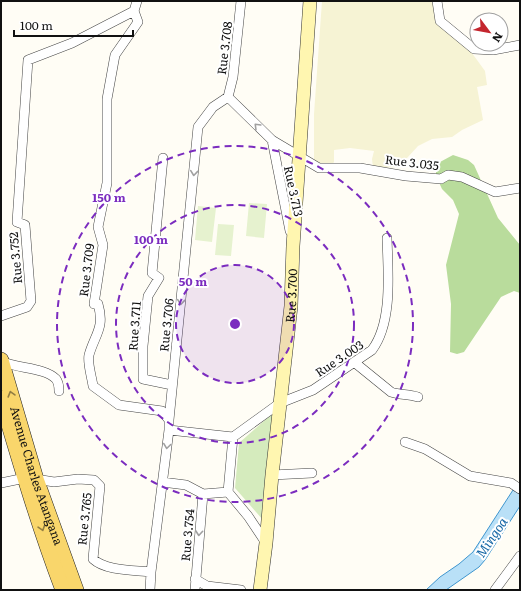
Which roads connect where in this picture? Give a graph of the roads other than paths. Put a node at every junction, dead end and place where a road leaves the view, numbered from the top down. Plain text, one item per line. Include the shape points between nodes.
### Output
1 (137, 1) edge
2 (241, 1) edge
3 (310, 1) edge
4 (436, 1) edge
5 (134, 11) junction
6 (520, 45) edge
7 (228, 97) junction
8 (272, 140) junction
9 (299, 157) junction
10 (163, 158) dead end
11 (520, 188) edge
12 (387, 238) dead end
13 (293, 246) junction
14 (1, 316) edge
15 (1, 360) edge
16 (354, 362) junction
17 (172, 385) junction
18 (59, 391) dead end
19 (418, 397) dead end
20 (1, 398) edge
21 (280, 403) junction
22 (169, 420) junction
23 (169, 430) junction
24 (233, 437) junction
25 (405, 442) dead end
26 (312, 472) dead end
27 (272, 475) junction
28 (31, 479) junction
29 (1, 482) edge
30 (162, 482) junction
31 (520, 489) edge
32 (228, 492) junction
33 (203, 494) junction
34 (266, 543) junction
35 (520, 556) edge
36 (151, 572) junction
37 (195, 579) junction
38 (63, 590) edge
39 (76, 590) edge
40 (150, 590) edge
41 (195, 590) edge
42 (241, 590) edge
43 (260, 590) edge
44 (495, 590) edge

1 - 5 street, Rue 3.709
2 - 7 street, Rue 3.708 via 233,77
3 - 9 main road, Rue 3.700
4 - 6 street via 440,21 474,49 493,50
5 - 14 street, Rue 3.752 via 72,44 28,60 17,222 25,225 31,301 27,307
5 - 22 street, Rue 3.709 via 138,22 115,54 107,99 107,183 98,227 104,245 94,304 98,304 101,315 98,334 89,356 93,386 119,405 162,411
8 -> 7 street
7 -> 17 street, Rue 3.706 via 213,107 198,127
8 - 9 street
8 - 13 street, Rue 3.713
9 - 11 street, Rue 3.035 via 319,168 360,168 441,179 448,175 462,177 495,192
9 - 13 main road, Rue 3.700
10 - 17 street, Rue 3.711 via 152,274 159,278 148,296 143,379
12 - 16 street, Rue 3.003 via 386,312 383,328 372,350
13 - 21 main road, Rue 3.700 via 291,306
15 - 18 street via 7,364 50,375 58,382
28 -> 15 main road, Avenue Charles Atangana
16 - 19 street via 391,392
16 - 21 street, Rue 3.003 via 313,390
17 - 22 street, Rue 3.706
20 - 28 main road, Avenue Charles Atangana
21 - 24 street, Rue 3.003
21 - 27 main road, Rue 3.700
22 - 23 street, Rue 3.706
23 - 24 street
23 -> 30 street, Rue 3.706
24 - 32 street
25 - 31 street via 425,449 470,476 511,483
26 - 27 street
27 - 34 main road, Rue 3.700
28 - 29 street
28 - 36 street, Rue 3.765 via 54,482 94,480 100,486 92,559 106,567
28 -> 38 main road, Avenue Charles Atangana via 52,562
28 - 39 main road, Avenue Charles Atangana
30 - 33 street via 186,485
30 - 36 street, Rue 3.706
32 - 33 street
32 - 34 street
33 -> 37 street, Rue 3.754
34 - 43 main road, Rue 3.700
35 - 44 street
36 - 40 street, Rue 3.706
37 - 41 street, Rue 3.754
37 - 42 street, Rue 3.754 via 207,586

